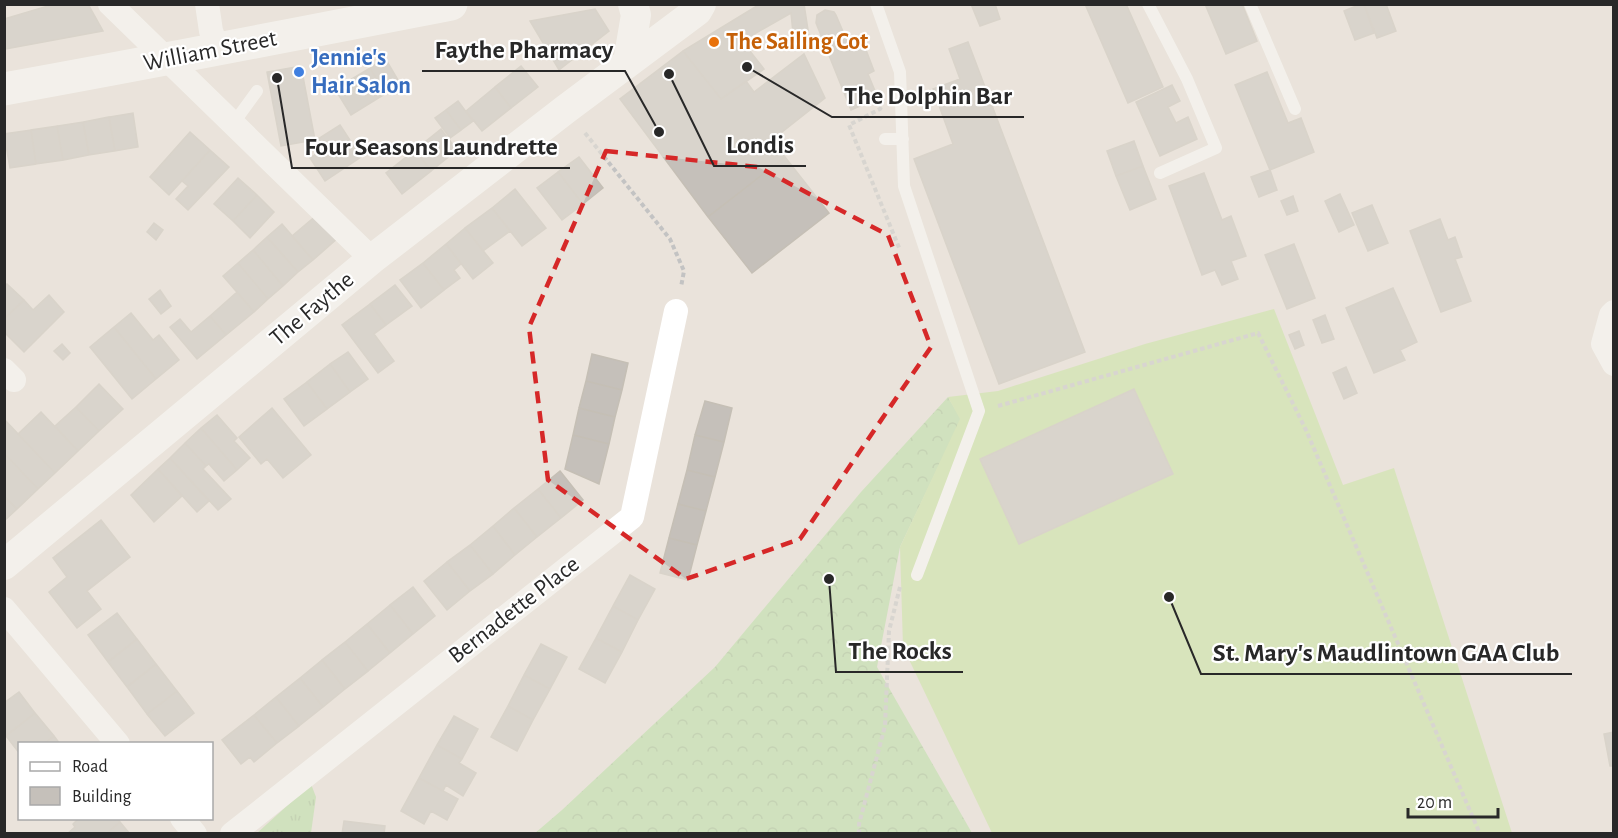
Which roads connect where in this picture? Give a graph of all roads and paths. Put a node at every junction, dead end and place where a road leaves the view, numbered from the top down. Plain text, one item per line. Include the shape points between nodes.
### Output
1 (110, 4) edge
2 (207, 4) edge
3 (451, 4) edge
4 (633, 4) edge
5 (701, 4) edge
6 (876, 4) edge
7 (1148, 4) edge
8 (1250, 4) edge
9 (218, 49) junction
10 (167, 60) junction
11 (628, 62) junction
12 (4, 89) edge
13 (257, 91) dead end
14 (566, 109) junction
15 (1295, 109) dead end
16 (233, 124) junction
17 (885, 139) dead end
18 (903, 139) junction
19 (1160, 173) dead end
20 (372, 259) junction
21 (676, 312) joint
22 (1614, 312) edge
23 (1614, 364) edge
24 (979, 411) junction
25 (4, 565) edge
26 (917, 575) dead end
27 (902, 576) dead end
28 (4, 609) edge
29 (116, 742) edge
30 (183, 820) edge
31 (195, 834) edge
32 (232, 834) edge
33 (859, 834) edge
34 (1480, 834) edge

1 - 10 street
2 - 9 street
3 - 9 main road, William Street
4 - 11 street via 636,15
5 - 11 street, The Faythe
6 - 18 lane via 900,72
7 - 19 lane via 1187,79 1216,148
8 - 15 lane
9 - 10 main road, William Street
10 - 12 main road, William Street
10 - 16 street
11 - 14 street, The Faythe
13 - 16 lane
14 - 20 street, The Faythe
14 - 21 path via 670,239 684,271
16 - 20 street
17 - 18 lane
18 - 24 lane via 904,186
20 - 25 street, The Faythe
21 - 32 street, Bernadette Place via 632,517
22 - 23 street via 1603,344
24 - 26 lane
24 - 34 path via 1258,333 1306,430
27 - 33 path via 889,631 885,726
28 - 29 street
30 - 31 street

